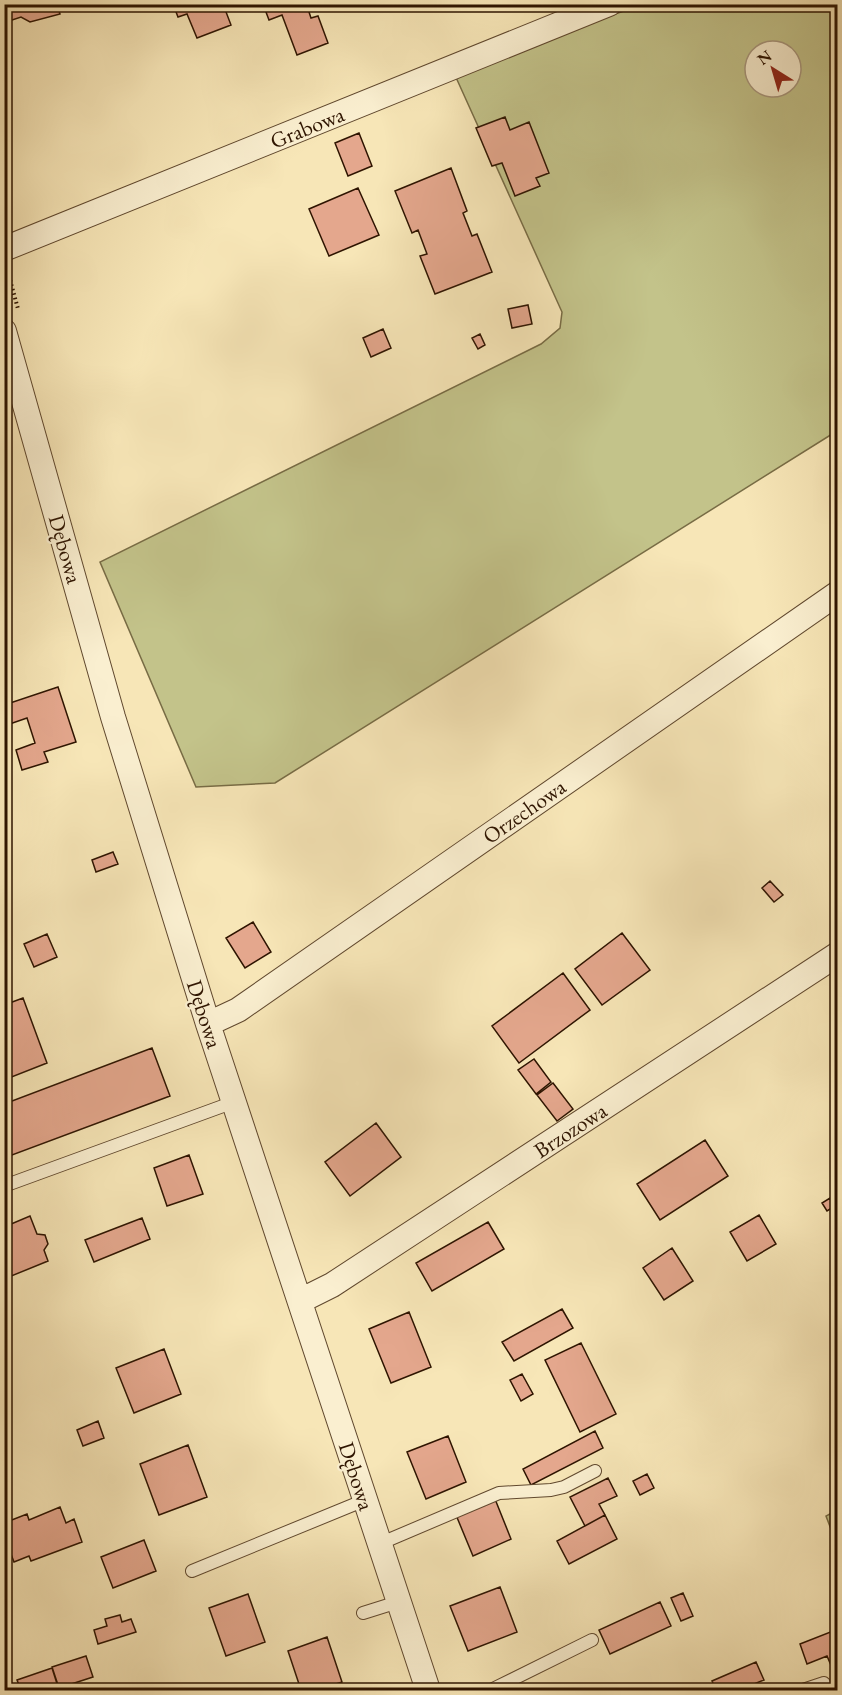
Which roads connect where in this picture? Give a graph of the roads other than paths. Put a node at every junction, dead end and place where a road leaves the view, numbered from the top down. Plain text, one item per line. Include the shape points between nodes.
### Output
1 (609, 4) edge
2 (4, 249) edge
3 (4, 331) edge
4 (837, 593) edge
5 (837, 954) edge
6 (208, 1024) junction
7 (234, 1102) junction
8 (4, 1186) edge
9 (300, 1301) junction
10 (595, 1471) dead end
11 (365, 1500) junction
12 (379, 1544) junction
13 (192, 1571) dead end
14 (398, 1602) junction
15 (363, 1613) dead end
16 (592, 1640) dead end
17 (824, 1683) dead end
18 (428, 1690) edge
19 (491, 1690) edge
20 (803, 1690) edge

1 - 2 street, Grabowa
3 - 6 street, Dębowa via 113,717
4 - 6 street, Orzechowa via 238,1010
5 - 9 street, Brzozowa via 332,1285
6 - 7 street, Dębowa
7 - 8 lane
7 - 9 street, Dębowa
9 - 11 street, Dębowa
10 - 12 lane via 564,1487 499,1494
11 - 12 street, Dębowa
11 - 13 lane
12 - 14 street, Dębowa
14 - 15 lane
14 - 18 street, Dębowa
16 - 19 lane
17 - 20 lane

